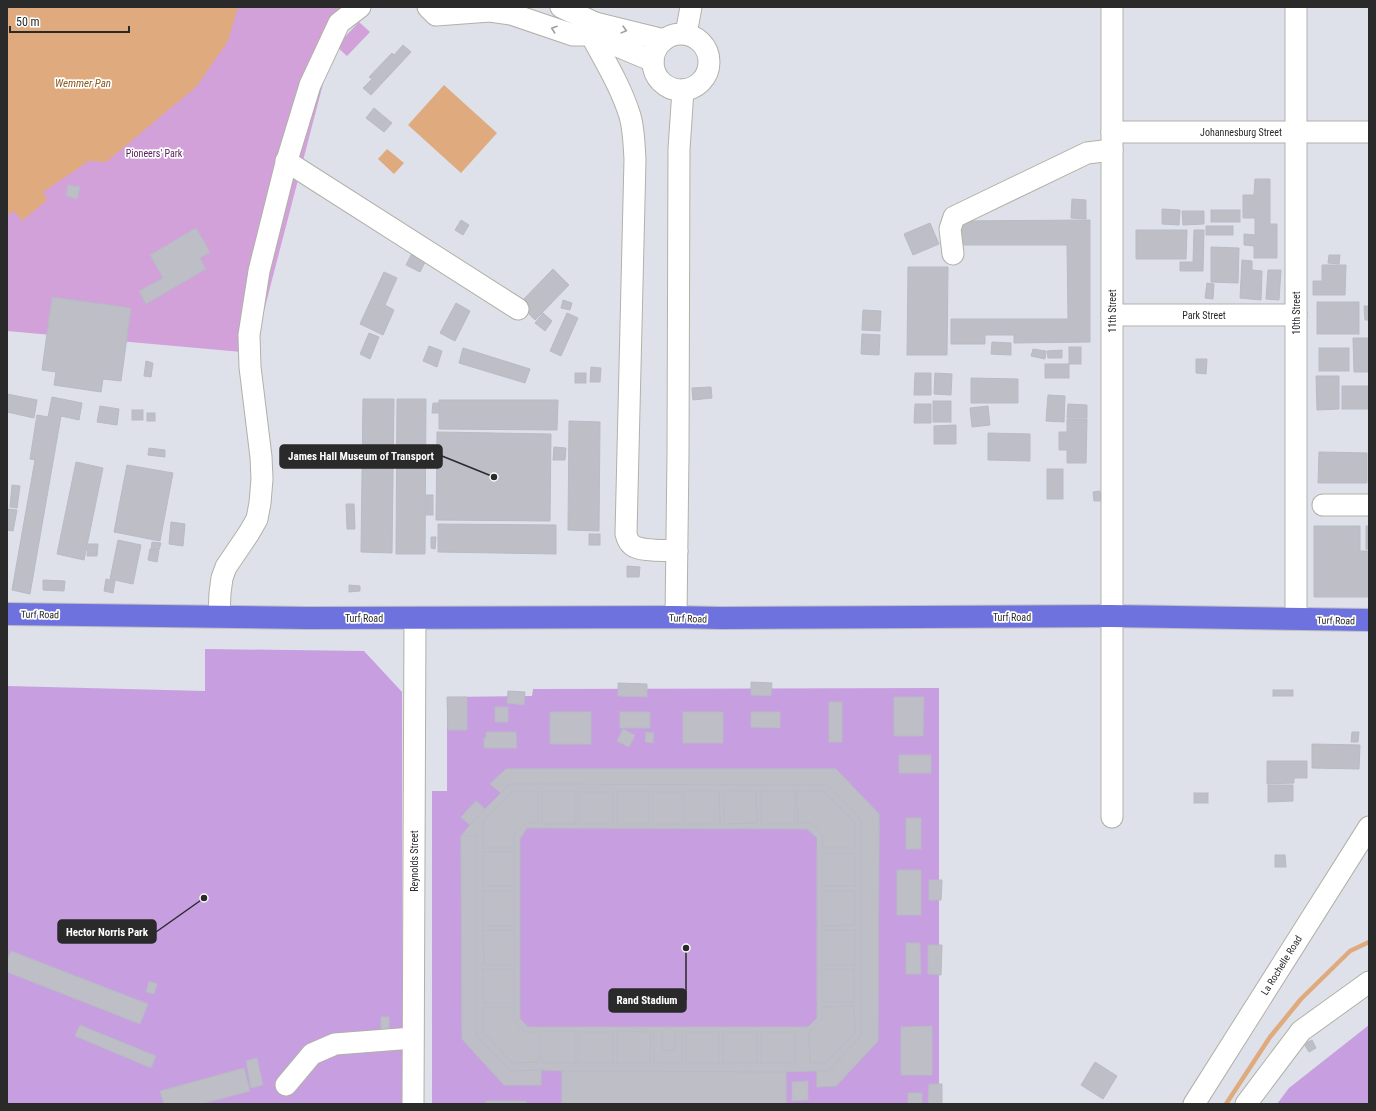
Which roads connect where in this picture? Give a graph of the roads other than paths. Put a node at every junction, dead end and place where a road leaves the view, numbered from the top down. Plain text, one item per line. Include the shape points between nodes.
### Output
1 (360, 7) edge
2 (428, 7) edge
3 (561, 7) edge
4 (691, 7) edge
5 (1112, 7) edge
6 (1296, 7) edge
7 (593, 29) junction
8 (686, 34) junction
9 (664, 40) junction
10 (653, 61) junction
11 (683, 90) junction
12 (1296, 132) junction
13 (1369, 132) edge
14 (1112, 141) junction
15 (286, 161) junction
16 (953, 254) dead end
17 (518, 309) dead end
18 (1296, 315) junction
19 (1112, 316) junction
20 (1323, 505) dead end
21 (1369, 505) edge
22 (677, 551) junction
23 (7, 614) edge
24 (219, 616) junction
25 (1111, 616) junction
26 (676, 617) junction
27 (415, 618) junction
28 (1296, 619) junction
29 (1369, 620) edge
30 (1112, 817) dead end
31 (1369, 827) edge
32 (1369, 982) edge
33 (413, 1038) junction
34 (286, 1085) dead end
35 (413, 1104) edge
36 (1194, 1104) edge
37 (1246, 1104) edge

1 - 15 street via 339,23 331,37 310,84
7 -> 2 street via 573,35 511,14 490,11 436,15
3 - 7 street
4 - 8 street
5 - 14 street, 11th Street
6 - 12 street, 10th Street
7 -> 9 street
7 - 10 street
7 - 22 street via 630,116 634,144 626,534 632,546
8 - 9 street via 670,36
8 - 11 street via 700,41 705,47 709,62 706,74 699,84
9 - 10 street via 658,46
10 - 11 street via 657,76 662,82 675,90
11 - 22 street via 679,149
12 - 13 street, Johannesburg Street
12 - 14 street, Johannesburg Street
12 - 18 street, 10th Street
14 - 16 street, Johannesburg Street via 954,217 950,229
14 - 19 street, 11th Street
15 - 17 street
15 - 24 street via 259,270 249,335 262,479 260,503 257,519 250,533 226,567 222,578
18 - 19 street, Park Street
18 - 28 street, 10th Street
19 - 25 street, 11th Street
20 - 21 street
22 - 26 street
23 - 24 main road, Turf Road
24 - 27 main road, Turf Road
25 - 26 main road, Turf Road
25 - 28 main road, Turf Road
25 - 30 street, 11th Street
26 - 27 main road, Turf Road
27 - 33 street, Reynolds Street
28 - 29 main road, Turf Road
31 - 36 street, La Rochelle Road
32 - 37 street via 1301,1031
33 - 34 street via 335,1044 312,1054
33 - 35 street, Reynolds Street

